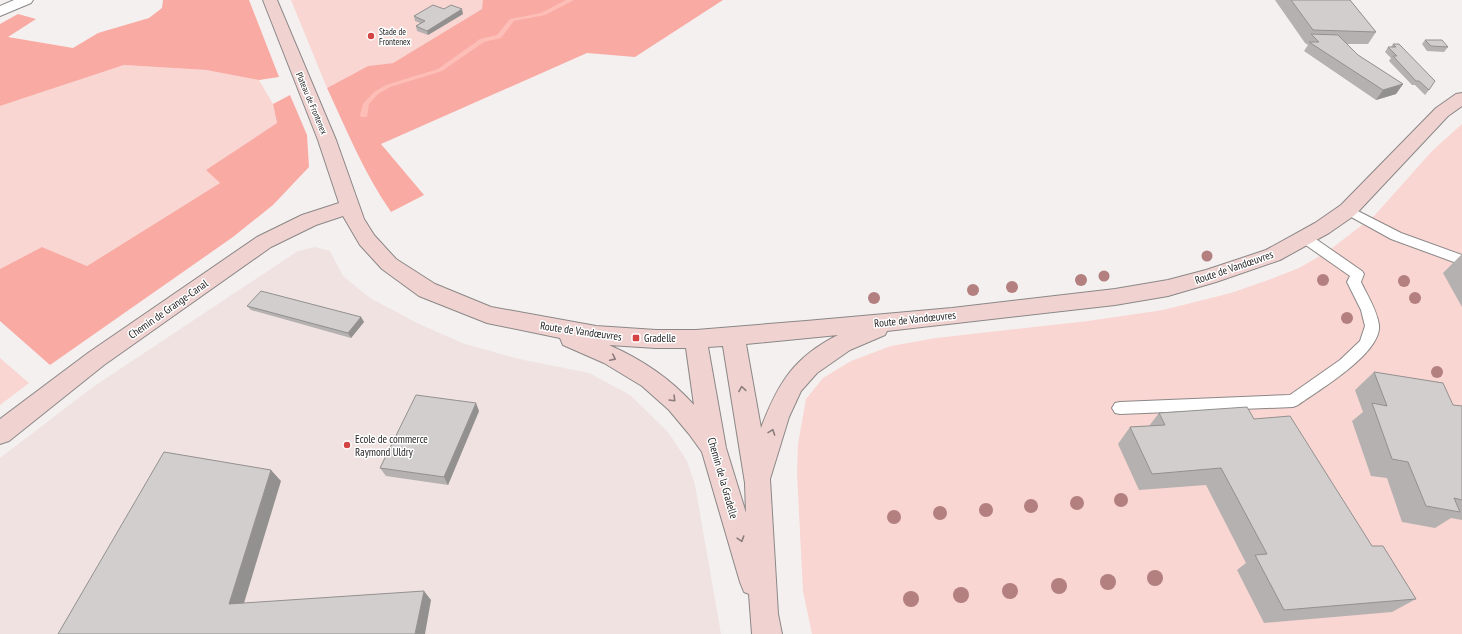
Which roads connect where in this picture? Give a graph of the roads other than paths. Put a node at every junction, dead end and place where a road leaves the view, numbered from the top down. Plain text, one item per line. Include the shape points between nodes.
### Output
1 (26, 0) edge
2 (270, 0) edge
3 (0, 12) edge
4 (1462, 98) edge
5 (349, 207) junction
6 (1348, 210) junction
7 (1305, 238) junction
8 (1462, 260) edge
9 (905, 320) junction
10 (524, 323) junction
11 (733, 336) junction
12 (696, 339) junction
13 (1120, 408) dead end
14 (0, 433) edge
15 (713, 448) junction
16 (758, 483) junction
17 (767, 627) edge

1 - 3 street
2 - 5 main road, Plateau de Frontenex via 327,140
4 - 6 main road, Route de Vandœuvres via 1442,112
5 - 10 main road, Route de Vandœuvres via 367,240 389,264 407,277 427,290 458,304 488,315
5 - 14 main road, Chemin de Grange-Canal via 309,220 264,242 96,359
6 - 7 main road, Route de Vandœuvres
6 - 8 lane via 1396,236
7 - 9 main road, Route de Vandœuvres via 1254,262 1168,288 1115,297
7 - 13 lane via 1357,274 1354,282 1368,310 1372,326 1366,344 1345,364 1293,401
9 - 11 main road, Route de Vandœuvres
16 -> 9 main road via 780,411 787,395 806,369 844,343
10 - 12 main road, Route de Vandœuvres via 596,335
10 -> 15 main road via 584,344 643,375 672,398
11 - 12 main road, Route de Vandœuvres
16 -> 11 main road, Chemin de la Gradelle
12 - 15 main road, Chemin de la Gradelle
15 -> 17 main road, Chemin de la Gradelle
16 - 17 main road, Chemin de la Gradelle

